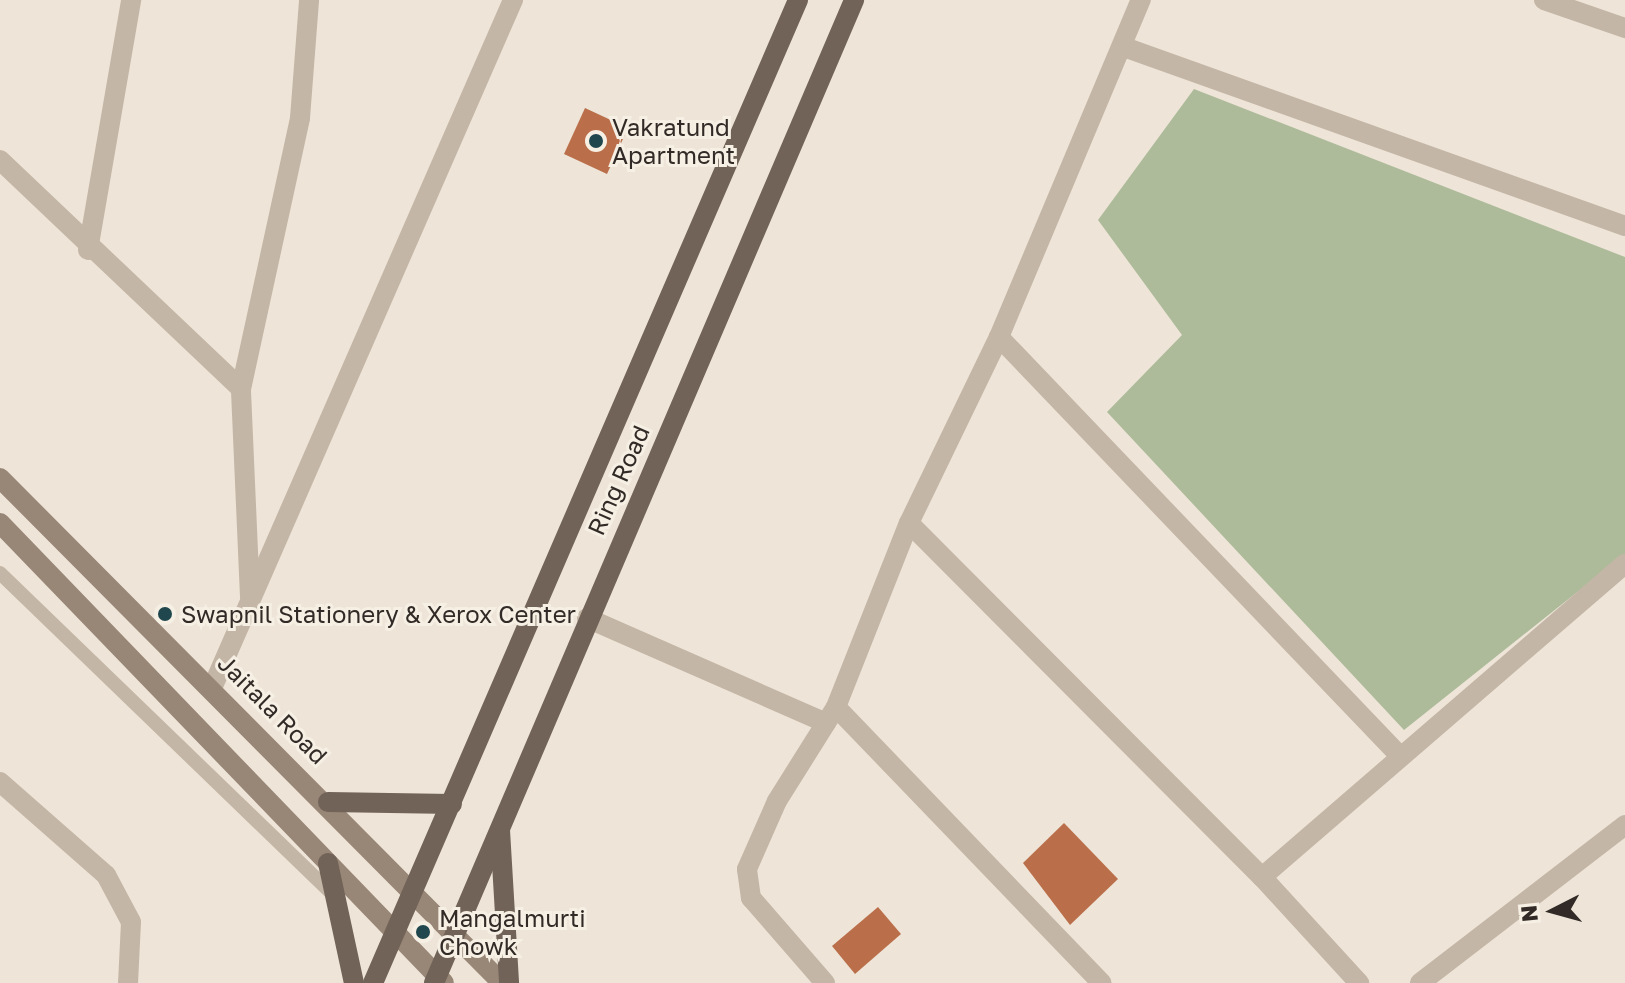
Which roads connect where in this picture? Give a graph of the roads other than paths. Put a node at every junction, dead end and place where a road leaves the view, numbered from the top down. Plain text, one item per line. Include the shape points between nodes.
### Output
1 (131, 0) edge
2 (309, 0) edge
3 (513, 0) edge
4 (798, 0) edge
5 (854, 0) edge
6 (1141, 0) edge
7 (1544, 0) edge
8 (1625, 28) edge
9 (1124, 47) junction
10 (0, 160) edge
11 (1625, 226) edge
12 (88, 250) junction
13 (999, 337) junction
14 (241, 389) junction
15 (0, 478) edge
16 (0, 523) edge
17 (909, 523) junction
18 (1625, 564) edge
19 (0, 573) edge
20 (251, 601) junction
21 (587, 618) junction
22 (213, 686) junction
23 (831, 715) junction
24 (1398, 754) junction
25 (0, 782) edge
26 (9, 798) edge
27 (328, 802) junction
28 (452, 804) junction
29 (1625, 825) edge
30 (500, 826) junction
31 (328, 863) junction
32 (1262, 877) junction
33 (415, 893) junction
34 (339, 900) junction
35 (455, 933) junction
36 (397, 935) junction
37 (438, 981) edge
38 (128, 983) edge
39 (354, 983) edge
40 (373, 983) edge
41 (502, 983) edge
42 (509, 983) edge
43 (825, 983) edge
44 (1102, 983) edge
45 (1359, 983) edge
46 (1420, 983) edge

1 - 12 street
2 - 14 street via 300,118
3 - 20 street
4 - 28 main road
5 - 21 main road, Ring Road
6 - 9 street
7 - 8 street
9 - 11 street
9 - 13 street
10 - 12 street
12 - 14 street
13 - 17 street
13 - 24 street
14 - 20 street
15 - 22 main road, Jaitala Road
16 - 31 main road
17 - 23 street
17 - 32 street
18 - 24 street
19 - 34 lane
20 - 22 street
21 - 23 street
21 - 30 main road, Ring Road
22 - 27 main road, Jaitala Road
23 - 43 street via 747,869 751,898
23 - 44 street
24 - 32 street
25 - 26 street
26 - 38 street via 106,875 131,922
27 - 28 main road
27 - 33 main road, Jaitala Road
28 - 33 main road
29 - 46 street
30 - 35 main road, Ring Road
30 - 42 main road
31 - 34 main road
31 - 36 main road
32 - 45 street
33 - 35 main road, Jaitala Road
33 - 36 main road
34 - 39 main road
35 - 37 main road, Ring Road
35 - 41 main road, Jaitala Road
36 - 37 main road
36 - 40 main road

